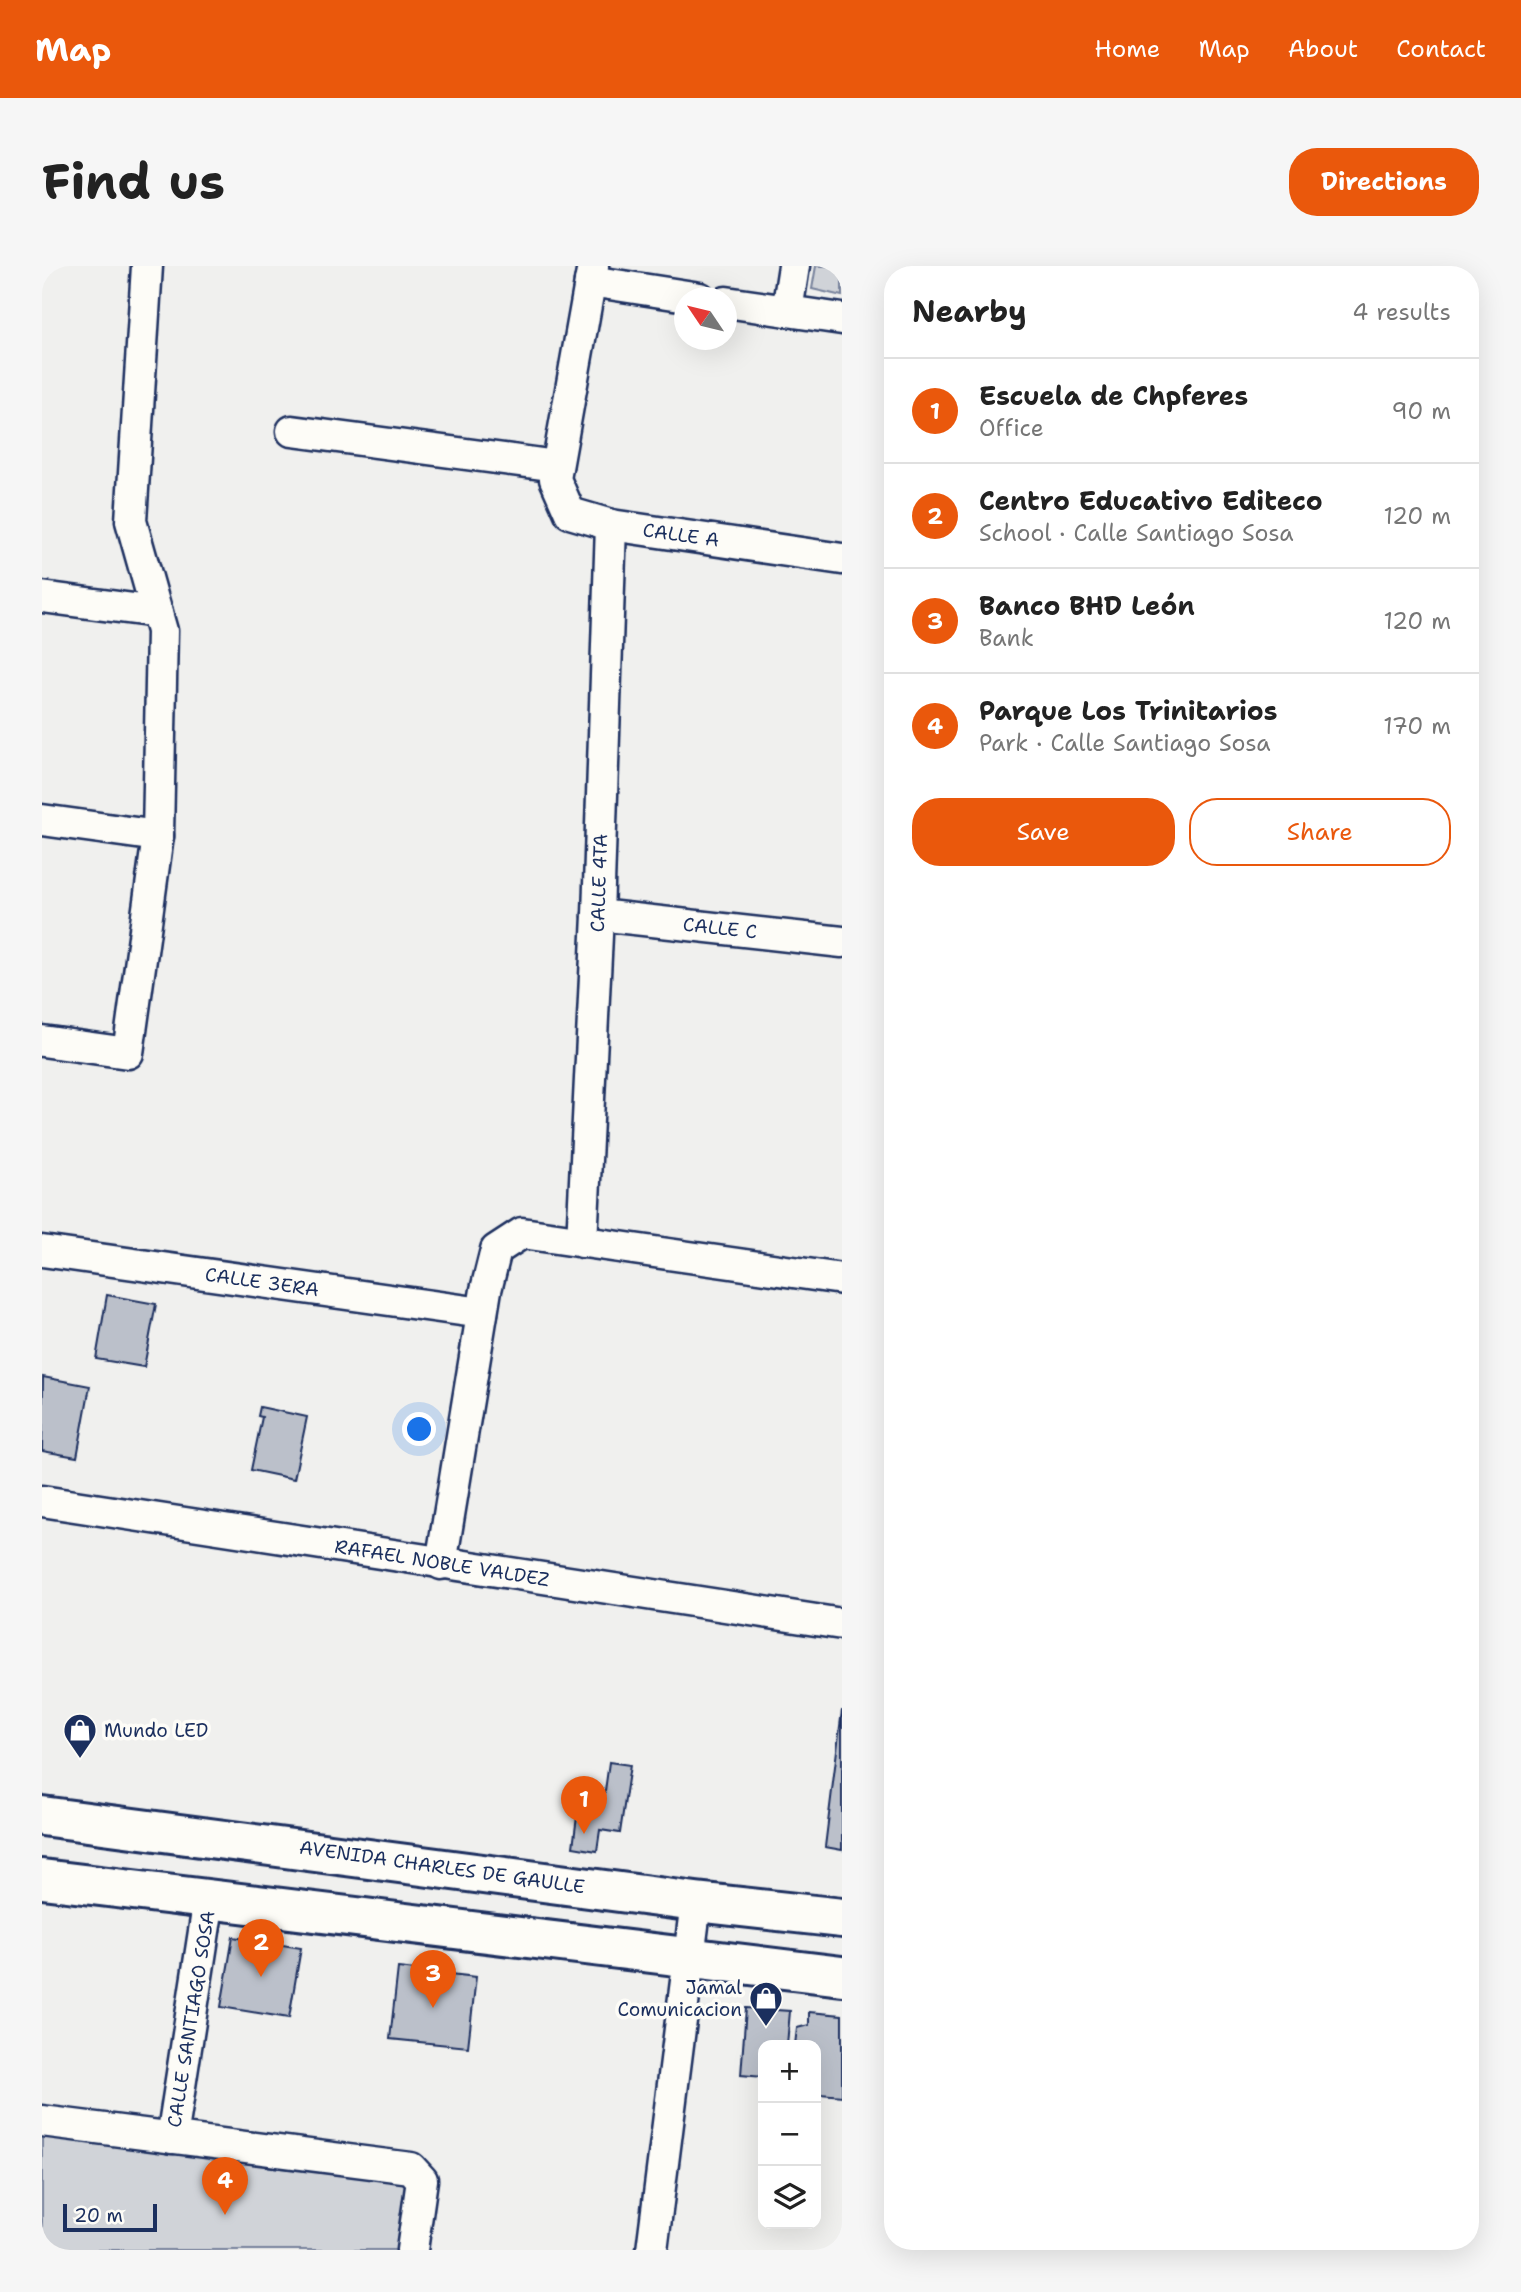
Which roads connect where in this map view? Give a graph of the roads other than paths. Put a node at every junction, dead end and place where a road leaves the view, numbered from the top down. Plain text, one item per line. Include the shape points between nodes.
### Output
1 (147, 266) edge
2 (794, 266) edge
3 (591, 273) edge
4 (674, 292) edge
5 (737, 304) edge
6 (787, 311) junction
7 (842, 319) edge
8 (292, 431) dead end
9 (557, 466) junction
10 (611, 524) junction
11 (842, 559) edge
12 (42, 597) edge
13 (157, 612) junction
14 (42, 820) edge
15 (158, 836) junction
16 (598, 915) junction
17 (842, 942) edge
18 (42, 1041) edge
19 (582, 1242) junction
20 (42, 1251) edge
21 (842, 1279) edge
22 (482, 1313) junction
23 (42, 1501) edge
24 (441, 1564) junction
25 (842, 1624) edge
26 (42, 1816) edge
27 (42, 1879) edge
28 (209, 1899) junction
29 (696, 1902) junction
30 (842, 1918) edge
31 (690, 1958) junction
32 (842, 1976) edge
33 (42, 2121) edge
34 (172, 2138) junction
35 (412, 2250) edge
36 (652, 2250) edge

1 - 13 street via 131,521
2 - 6 street
3 - 4 street
3 - 9 street
5 - 6 street
6 - 7 street
8 - 9 street
9 - 10 street, CALLE A via 555,479 570,513
10 - 11 street, CALLE A
10 - 16 street, CALLE 4TA
12 - 13 street
13 - 15 street via 162,631
14 - 15 street
15 - 18 street via 128,1053
16 - 17 street, CALLE C
16 - 19 street, CALLE 4TA
19 - 21 street
19 - 22 street via 522,1233 496,1250
20 - 22 street, CALLE 3ERA
22 - 24 street
23 - 24 street, RAFAEL NOBLE VALDEZ
24 - 25 street, RAFAEL NOBLE VALDEZ
26 - 29 main road, AVENIDA CHARLES DE GAULLE
27 - 28 main road
28 - 31 main road
28 - 34 street, CALLE SANTIAGO SOSA
29 - 30 main road, AVENIDA CHARLES DE GAULLE
29 - 31 street
31 - 32 main road
31 - 36 street
33 - 34 street, CALLE SANTIAGO SOSA
34 - 35 street, CALLE SANTIAGO SOSA via 411,2168 422,2180

